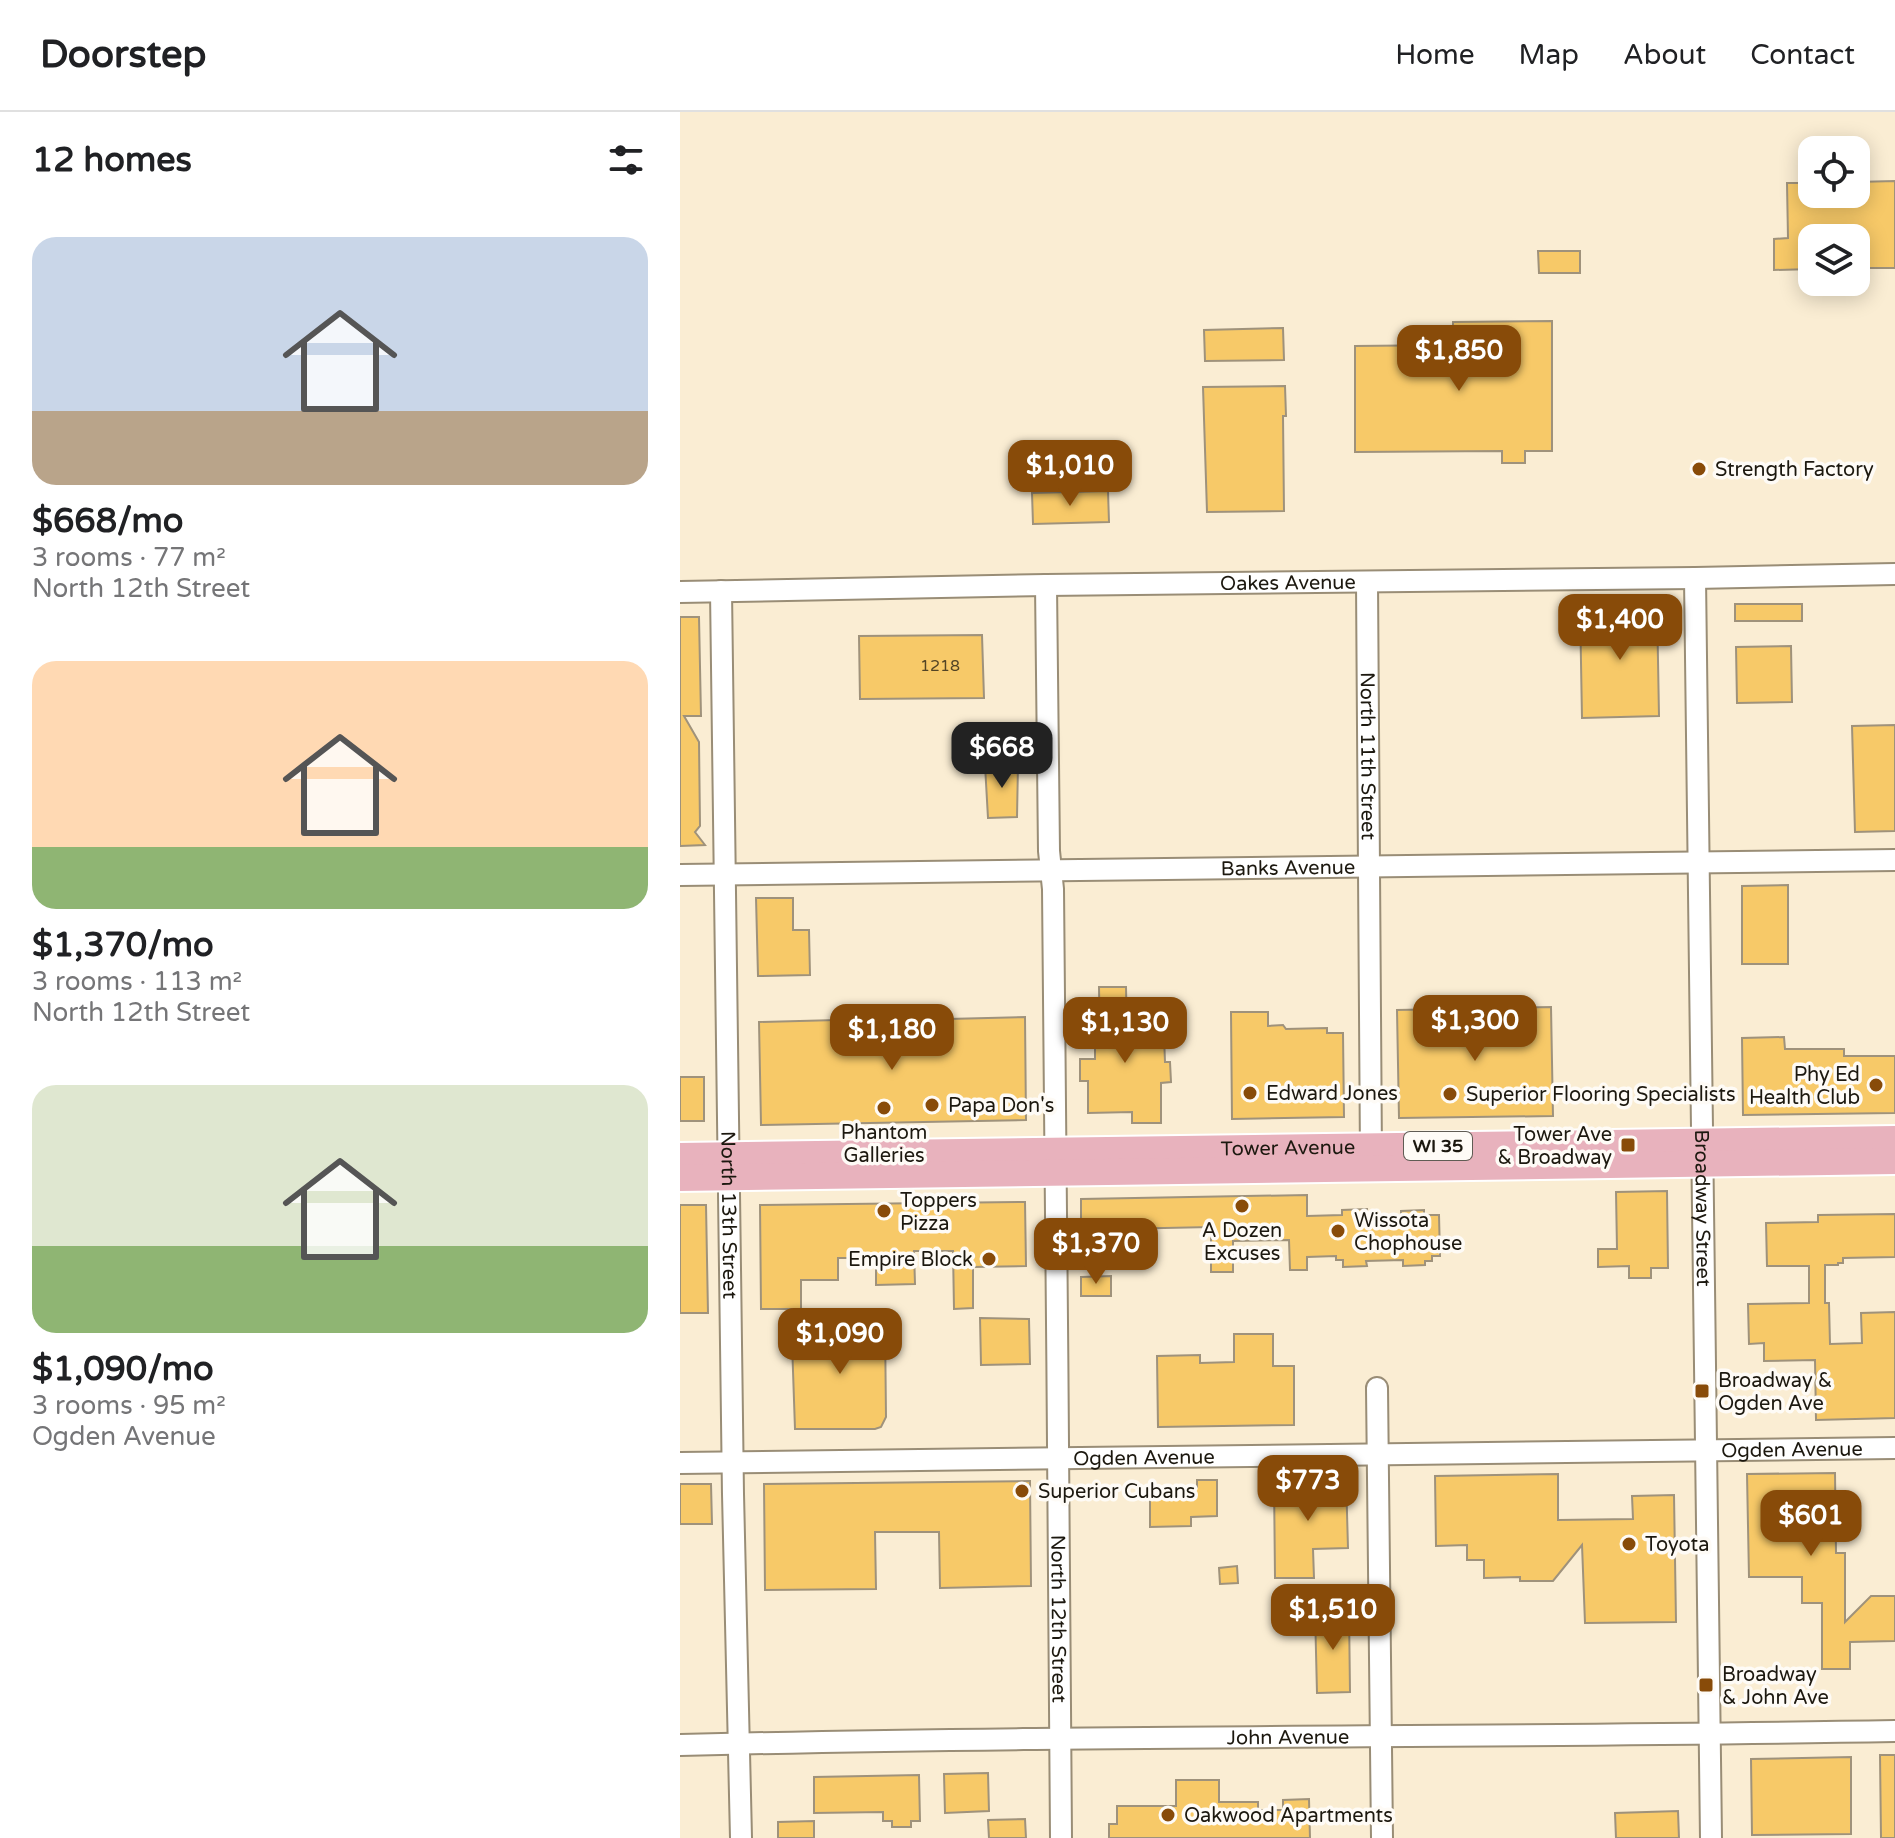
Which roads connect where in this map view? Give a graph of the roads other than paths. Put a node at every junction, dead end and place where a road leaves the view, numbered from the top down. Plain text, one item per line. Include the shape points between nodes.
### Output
1 (1895, 574) edge
2 (1695, 578) junction
3 (1367, 582) junction
4 (1046, 585) junction
5 (721, 591) junction
6 (680, 592) edge
7 (1895, 860) edge
8 (1699, 863) junction
9 (1368, 867) junction
10 (1051, 870) junction
11 (725, 874) junction
12 (680, 875) edge
13 (1895, 1139) edge
14 (1702, 1154) junction
15 (680, 1156) edge
16 (1371, 1157) junction
17 (1895, 1161) edge
18 (1057, 1162) junction
19 (729, 1166) junction
20 (680, 1178) edge
21 (1377, 1388) dead end
22 (1895, 1448) edge
23 (1706, 1451) junction
24 (1377, 1455) junction
25 (1058, 1459) junction
26 (680, 1463) edge
27 (733, 1463) junction
28 (1895, 1731) edge
29 (1710, 1733) junction
30 (1381, 1736) junction
31 (1060, 1739) junction
32 (739, 1744) junction
33 (680, 1745) edge
34 (741, 1838) edge
35 (1061, 1838) edge
36 (1382, 1838) edge
37 (1711, 1838) edge

1 - 2 street, Oakes Avenue
2 - 3 street, Oakes Avenue
2 - 8 street, Broadway Street
3 - 4 street, Oakes Avenue
3 - 9 street, North 11th Street
4 - 5 street, Oakes Avenue
4 - 10 street, North 12th Street
5 - 6 street, Oakes Avenue
5 - 11 street, North 13th Street
7 - 8 street, Banks Avenue
8 - 9 street, Banks Avenue
8 - 14 street, Broadway Street
9 - 10 street, Banks Avenue
9 - 16 street, North 11th Street
10 - 11 street, Banks Avenue
10 - 18 street, North 12th Street
11 - 12 street, Banks Avenue
11 - 19 street, North 13th Street
13 - 14 main road, Tower Avenue / WI 35
14 - 16 main road, Tower Avenue / WI 35
14 - 17 main road, Tower Avenue / WI 35
14 - 23 street, Broadway Street
15 - 19 main road, Tower Avenue / WI 35
16 - 18 main road, Tower Avenue / WI 35
18 - 19 main road, Tower Avenue / WI 35
18 - 25 street, North 12th Street
19 - 20 main road, Tower Avenue / WI 35
19 - 27 street, North 13th Street
21 - 24 street
22 - 23 street, Ogden Avenue
23 - 24 street, Ogden Avenue
23 - 29 street, Broadway Street
24 - 25 street, Ogden Avenue
24 - 30 street
25 - 27 street, Ogden Avenue
25 - 31 street, North 12th Street
26 - 27 street, Ogden Avenue
27 - 32 street, North 13th Street
28 - 29 street, John Avenue
29 - 30 street, John Avenue
29 - 37 street, Broadway Street
30 - 31 street, John Avenue
30 - 36 street
31 - 32 street, John Avenue
31 - 35 street, North 12th Street
32 - 33 street, John Avenue
32 - 34 street, North 13th Street

